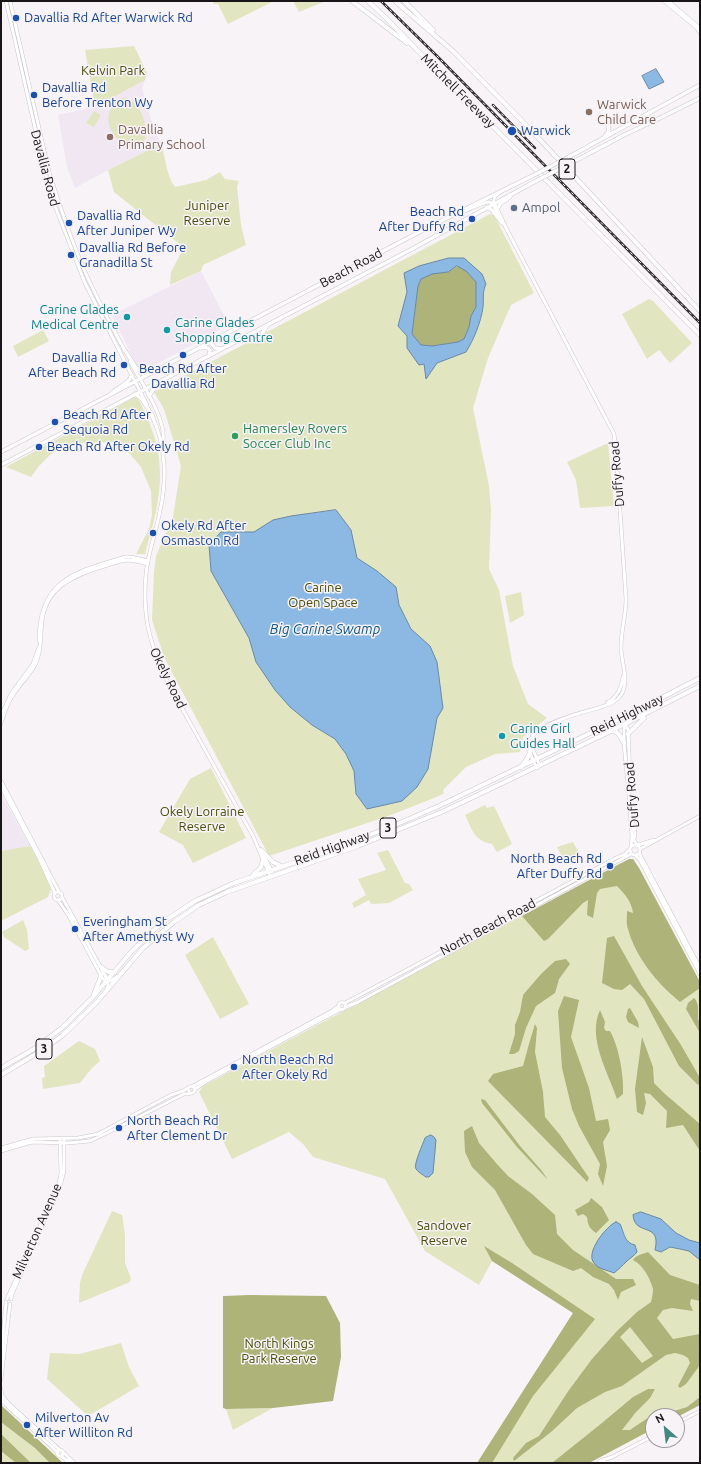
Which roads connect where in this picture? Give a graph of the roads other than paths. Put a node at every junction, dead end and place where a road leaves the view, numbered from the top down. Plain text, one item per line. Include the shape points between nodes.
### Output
1 (6, 1) edge
2 (10, 1) edge
3 (352, 1) edge
4 (368, 1) edge
5 (395, 1) edge
6 (404, 1) edge
7 (664, 1) edge
8 (668, 1) edge
9 (700, 28) edge
10 (700, 33) edge
11 (416, 50) junction
12 (454, 52) junction
13 (700, 85) edge
14 (700, 98) edge
15 (608, 124) dead end
16 (603, 139) junction
17 (526, 186) junction
18 (502, 192) junction
19 (493, 204) junction
20 (487, 207) junction
21 (498, 209) junction
22 (457, 214) junction
23 (502, 223) junction
24 (506, 228) junction
25 (700, 311) edge
26 (269, 324) junction
27 (248, 334) junction
28 (700, 335) edge
29 (210, 342) junction
30 (196, 349) junction
31 (222, 349) junction
32 (124, 350) junction
33 (208, 356) junction
34 (181, 370) junction
35 (132, 375) junction
36 (146, 376) junction
37 (140, 380) junction
38 (136, 382) junction
39 (145, 389) junction
40 (141, 391) junction
41 (135, 394) junction
42 (110, 395) junction
43 (149, 396) junction
44 (153, 417) junction
45 (162, 446) junction
46 (1, 452) edge
47 (1, 465) edge
48 (148, 563) junction
49 (700, 678) edge
50 (700, 686) edge
51 (659, 708) junction
52 (632, 713) junction
53 (1, 716) edge
54 (615, 721) junction
55 (1, 723) edge
56 (625, 724) junction
57 (612, 731) junction
58 (628, 734) junction
59 (624, 742) junction
60 (530, 750) junction
61 (535, 760) junction
62 (538, 767) junction
63 (521, 768) junction
64 (1, 781) edge
65 (1, 787) edge
66 (700, 816) edge
67 (656, 840) junction
68 (637, 845) junction
69 (258, 846) junction
70 (630, 847) junction
71 (261, 850) junction
72 (636, 853) junction
73 (263, 860) junction
74 (281, 866) junction
75 (269, 870) junction
76 (272, 876) junction
77 (251, 877) junction
78 (57, 893) junction
79 (62, 897) junction
80 (58, 900) junction
81 (100, 966) junction
82 (700, 968) edge
83 (114, 972) junction
84 (100, 974) junction
85 (121, 974) junction
86 (700, 974) edge
87 (106, 980) junction
88 (106, 991) junction
89 (92, 998) junction
90 (345, 1005) junction
91 (339, 1006) junction
92 (341, 1009) junction
93 (1, 1068) edge
94 (1, 1075) edge
95 (188, 1088) junction
96 (194, 1088) junction
97 (190, 1092) junction
98 (62, 1141) junction
99 (1, 1150) edge
100 (8, 1302) junction
101 (1, 1360) edge
102 (1, 1379) edge
103 (1, 1389) edge
104 (1, 1399) edge
105 (700, 1411) edge
106 (685, 1419) edge
107 (645, 1440) edge
108 (61, 1454) junction
109 (602, 1462) edge
110 (70, 1463) edge
111 (74, 1463) edge

1 - 35 main road, Davallia Road via 44,169 55,206 85,283
2 - 32 main road, Davallia Road via 57,198 86,274
3 - 11 highway
4 - 11 highway, Mitchell Freeway / 2
5 - 12 highway, Mitchell Freeway / 2
6 - 12 highway
7 - 10 main road
8 - 9 main road
11 - 28 highway, Mitchell Freeway / 2
12 - 25 highway, Mitchell Freeway / 2 via 530,129
13 - 16 main road, Beach Road
14 - 17 main road, Beach Road, bridge
15 - 16 main road via 609,131
16 - 18 main road, Beach Road, bridge
17 - 19 main road, Beach Road
17 - 21 main road via 501,203
18 - 19 main road via 495,196
18 - 22 main road, Beach Road
19 - 20 main road, Beach Road
19 - 21 main road, Duffy Road
19 - 22 main road via 485,202
19 - 23 main road, Duffy Road
20 - 23 main road
20 - 26 main road, Beach Road
21 - 24 main road, Duffy Road
22 - 29 main road, Beach Road
23 - 24 main road, Duffy Road
24 - 60 main road, Duffy Road via 615,438 626,599 621,646 625,681 622,694 616,701 540,728 531,738
26 - 27 main road, Beach Road
26 - 27 main road via 258,340
27 - 31 main road, Beach Road
29 - 30 main road, Beach Road
29 - 31 main road via 215,348
30 - 33 main road via 209,348
30 - 36 main road, Beach Road
31 - 33 main road, Beach Road
32 - 36 main road via 137,370
32 - 37 main road, Davallia Road
33 - 34 main road, Beach Road
34 - 39 main road, Beach Road
34 - 43 main road via 155,387
35 - 38 main road, Davallia Road
35 - 42 main road via 127,383
36 - 37 main road, Beach Road
37 - 38 main road, Beach Road
37 - 39 main road, Davallia Road
38 - 40 main road, Davallia Road
38 - 42 main road, Beach Road
39 - 40 main road, Beach Road
39 - 43 main road, Okely Road
40 - 41 main road, Beach Road
40 - 44 main road, Okely Road
41 - 44 main road via 142,399
41 - 47 main road, Beach Road
42 - 46 main road, Beach Road
43 - 45 main road, Okely Road via 161,423
44 - 45 main road, Okely Road
45 - 48 main road, Okely Road via 163,496
48 - 53 main road via 125,557 80,572 57,586 43,609 35,660 28,673 10,694
48 - 55 main road via 122,560 78,575 58,588 42,620 40,650 36,662 32,671 10,698
48 - 69 main road, Okely Road via 145,605 150,640 156,657
49 - 52 highway, Reid Highway / 3
50 - 51 highway, Reid Highway / 3
51 - 56 highway, Reid Highway / 3
51 - 58 highway via 641,719
52 - 54 highway, Reid Highway / 3
52 - 56 highway
54 - 56 highway via 622,721
54 - 61 highway, Reid Highway / 3
56 - 57 highway, Reid Highway / 3
56 - 58 main road, Duffy Road
56 - 59 main road, Duffy Road
57 - 59 highway via 619,734
57 - 62 highway, Reid Highway / 3
58 - 68 main road, Duffy Road via 632,816 634,840
59 - 70 main road, Duffy Road
60 - 61 main road
60 - 63 highway
61 - 62 main road
61 - 63 highway, Reid Highway / 3
62 - 76 highway, Reid Highway / 3 via 403,828
63 - 74 highway, Reid Highway / 3 via 395,825
64 - 78 main road
65 - 78 main road
66 - 67 main road
67 - 68 main road
67 - 72 main road, North Beach Road
68 - 70 main road
68 - 72 main road, Duffy Road
69 - 71 main road, Okely Road
69 - 73 main road, Okely Road
70 - 72 main road, Duffy Road
70 - 90 main road, North Beach Road via 624,855
71 - 74 highway
71 - 75 main road, Okely Road
72 - 82 main road
72 - 86 main road
72 - 90 main road, North Beach Road via 358,1002
73 - 75 main road, Okely Road
73 - 77 highway via 262,867
74 - 75 highway, Reid Highway / 3
75 - 76 main road, Okely Road
75 - 77 highway, Reid Highway / 3
76 - 85 highway, Reid Highway / 3 via 214,898 178,919 148,943
77 - 83 highway, Reid Highway / 3 via 216,890 180,910 150,934
78 - 79 main road via 62,894
78 - 80 main road via 54,897
79 - 80 main road
79 - 81 main road
80 - 84 main road
81 - 83 highway via 108,972
81 - 87 main road
83 - 87 highway, Reid Highway / 3
84 - 87 main road
84 - 89 highway
85 - 87 main road via 112,980
85 - 88 highway, Reid Highway / 3
87 - 88 main road
87 - 89 highway, Reid Highway / 3
88 - 94 highway, Reid Highway / 3 via 63,1035
89 - 93 highway, Reid Highway / 3 via 56,1033
90 - 91 main road via 341,1002
90 - 92 main road via 344,1009
91 - 92 main road
91 - 96 main road
92 - 96 main road
95 - 96 main road
95 - 97 main road
95 - 98 main road via 98,1134
96 - 97 main road via 193,1093
97 - 98 main road via 102,1136 84,1142
98 - 99 main road via 28,1143
98 - 100 main road, Milverton Avenue via 59,1184
98 - 100 main road, Milverton Avenue via 62,1183
100 - 101 main road, Milverton Avenue
100 - 102 main road, Milverton Avenue
103 - 108 main road via 8,1403 60,1450
104 - 108 main road
105 - 106 main road
107 - 109 main road
108 - 110 main road
108 - 111 main road

